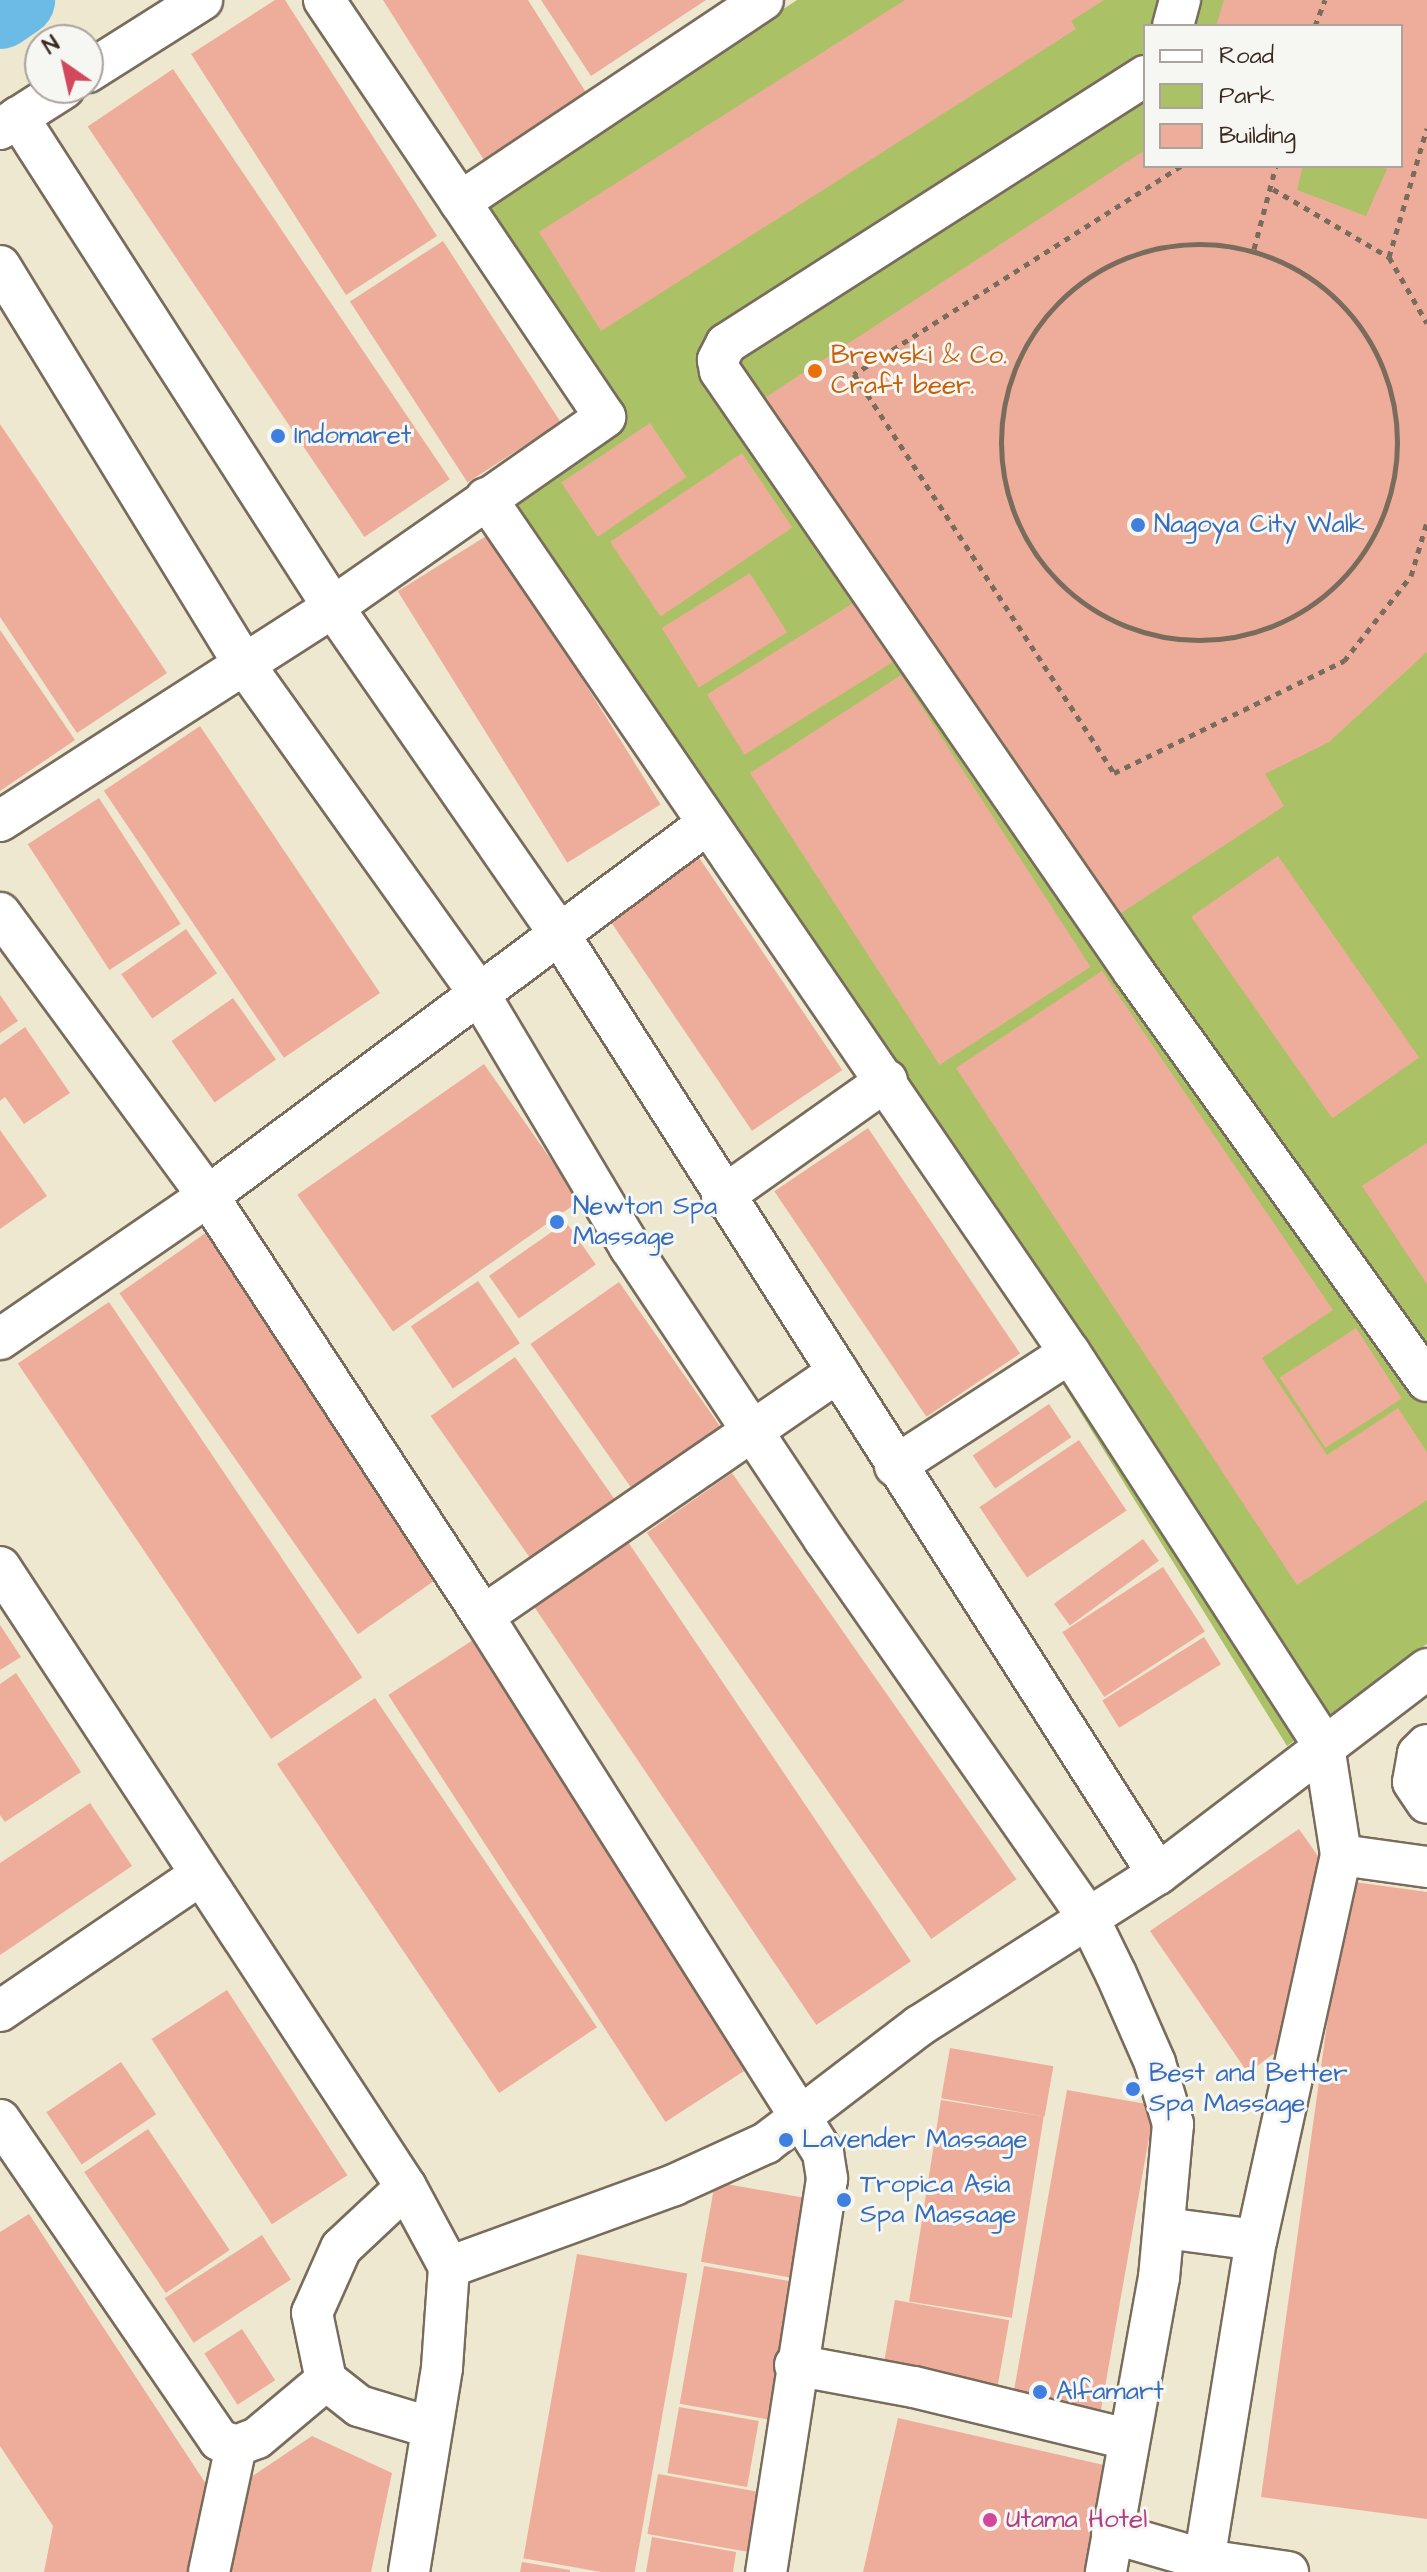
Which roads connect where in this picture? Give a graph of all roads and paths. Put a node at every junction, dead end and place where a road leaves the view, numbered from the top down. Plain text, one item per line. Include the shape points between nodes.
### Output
1 (202, 0) edge
2 (324, 0) edge
3 (763, 0) edge
4 (1180, 0) edge
5 (1325, 0) edge
6 (1174, 24) edge
7 (1316, 24) edge
8 (104, 62) edge
9 (1143, 77) edge
10 (39, 104) edge
11 (9, 123) edge
12 (1427, 128) edge
13 (1178, 168) edge
14 (1276, 168) edge
15 (1273, 189) junction
16 (460, 202) junction
17 (1254, 249) junction
18 (1389, 257) junction
19 (0, 266) edge
20 (1427, 323) edge
21 (486, 498) junction
22 (1427, 522) edge
23 (333, 607) junction
24 (244, 664) junction
25 (0, 821) edge
26 (707, 824) junction
27 (0, 913) edge
28 (557, 931) junction
29 (479, 994) junction
30 (887, 1080) junction
31 (208, 1196) junction
32 (722, 1197) junction
33 (0, 1339) edge
34 (1070, 1353) junction
35 (838, 1372) junction
36 (1427, 1381) edge
37 (752, 1430) junction
38 (895, 1466) junction
39 (0, 1567) edge
40 (483, 1616) junction
41 (1427, 1669) edge
42 (1427, 1745) edge
43 (1324, 1746) junction
44 (1427, 1803) edge
45 (1341, 1855) junction
46 (1427, 1867) edge
47 (1158, 1874) junction
48 (199, 1876) junction
49 (1089, 1919) junction
50 (0, 2011) edge
51 (801, 2116) junction
52 (0, 2120) edge
53 (406, 2187) junction
54 (1165, 2228) junction
55 (1256, 2240) junction
56 (449, 2267) junction
57 (795, 2365) junction
58 (326, 2380) junction
59 (432, 2428) junction
60 (1127, 2439) junction
61 (236, 2446) junction
62 (1112, 2533) junction
63 (1203, 2566) edge
64 (209, 2572) edge
65 (409, 2572) edge
66 (766, 2572) edge
67 (1106, 2572) edge
68 (1288, 2572) edge

1 - 8 street
2 - 16 street
3 - 16 street
4 - 6 street
5 - 7 path
9 - 36 street via 726,344 718,360 720,371 1134,972
10 - 11 street
11 - 23 street
12 - 18 path
13 - 22 path via 854,374 1114,773 1344,661 1411,576
14 - 15 path
15 - 17 path
15 - 18 path
16 - 21 street via 605,417
17 - 17 path via 1187,243 1121,258 1064,295 1022,349 1001,413 1002,480 1024,541 1065,590 1118,624 1180,640 1244,635 1304,611 1351,568 1384,513 1398,451 1394,413 1391,387 1363,326 1315,279
18 - 20 path
19 - 24 street
21 - 23 street
21 - 26 street
23 - 24 street
23 - 28 street
24 - 25 street
24 - 29 street
26 - 28 street
26 - 30 street
27 - 31 street
28 - 29 street
28 - 32 street
29 - 31 street
29 - 37 street via 630,1247
30 - 32 street
30 - 34 street
31 - 33 street
31 - 40 street
32 - 35 street
34 - 38 street
34 - 43 street
35 - 37 street
35 - 38 street
37 - 40 street
37 - 49 street
38 - 47 street
39 - 48 street
40 - 51 street
41 - 43 street
42 - 44 street via 1418,1754 1413,1782
43 - 45 street
43 - 47 street
45 - 46 street
45 - 55 street
47 - 49 street
48 - 50 street
48 - 53 street
49 - 51 street via 919,2026
49 - 54 street via 1155,2063 1173,2124
51 - 56 street via 741,2157
51 - 57 street via 823,2153 827,2179
52 - 61 street via 211,2429 225,2444
53 - 56 street
53 - 58 street via 341,2248 312,2313
54 - 55 street
54 - 60 street
55 - 63 street
56 - 59 street
57 - 60 street via 914,2387
57 - 66 street
58 - 59 street via 359,2406
58 - 61 street via 257,2438
59 - 65 street
60 - 62 street
61 - 64 street
62 - 63 street
62 - 67 street
63 - 68 street

